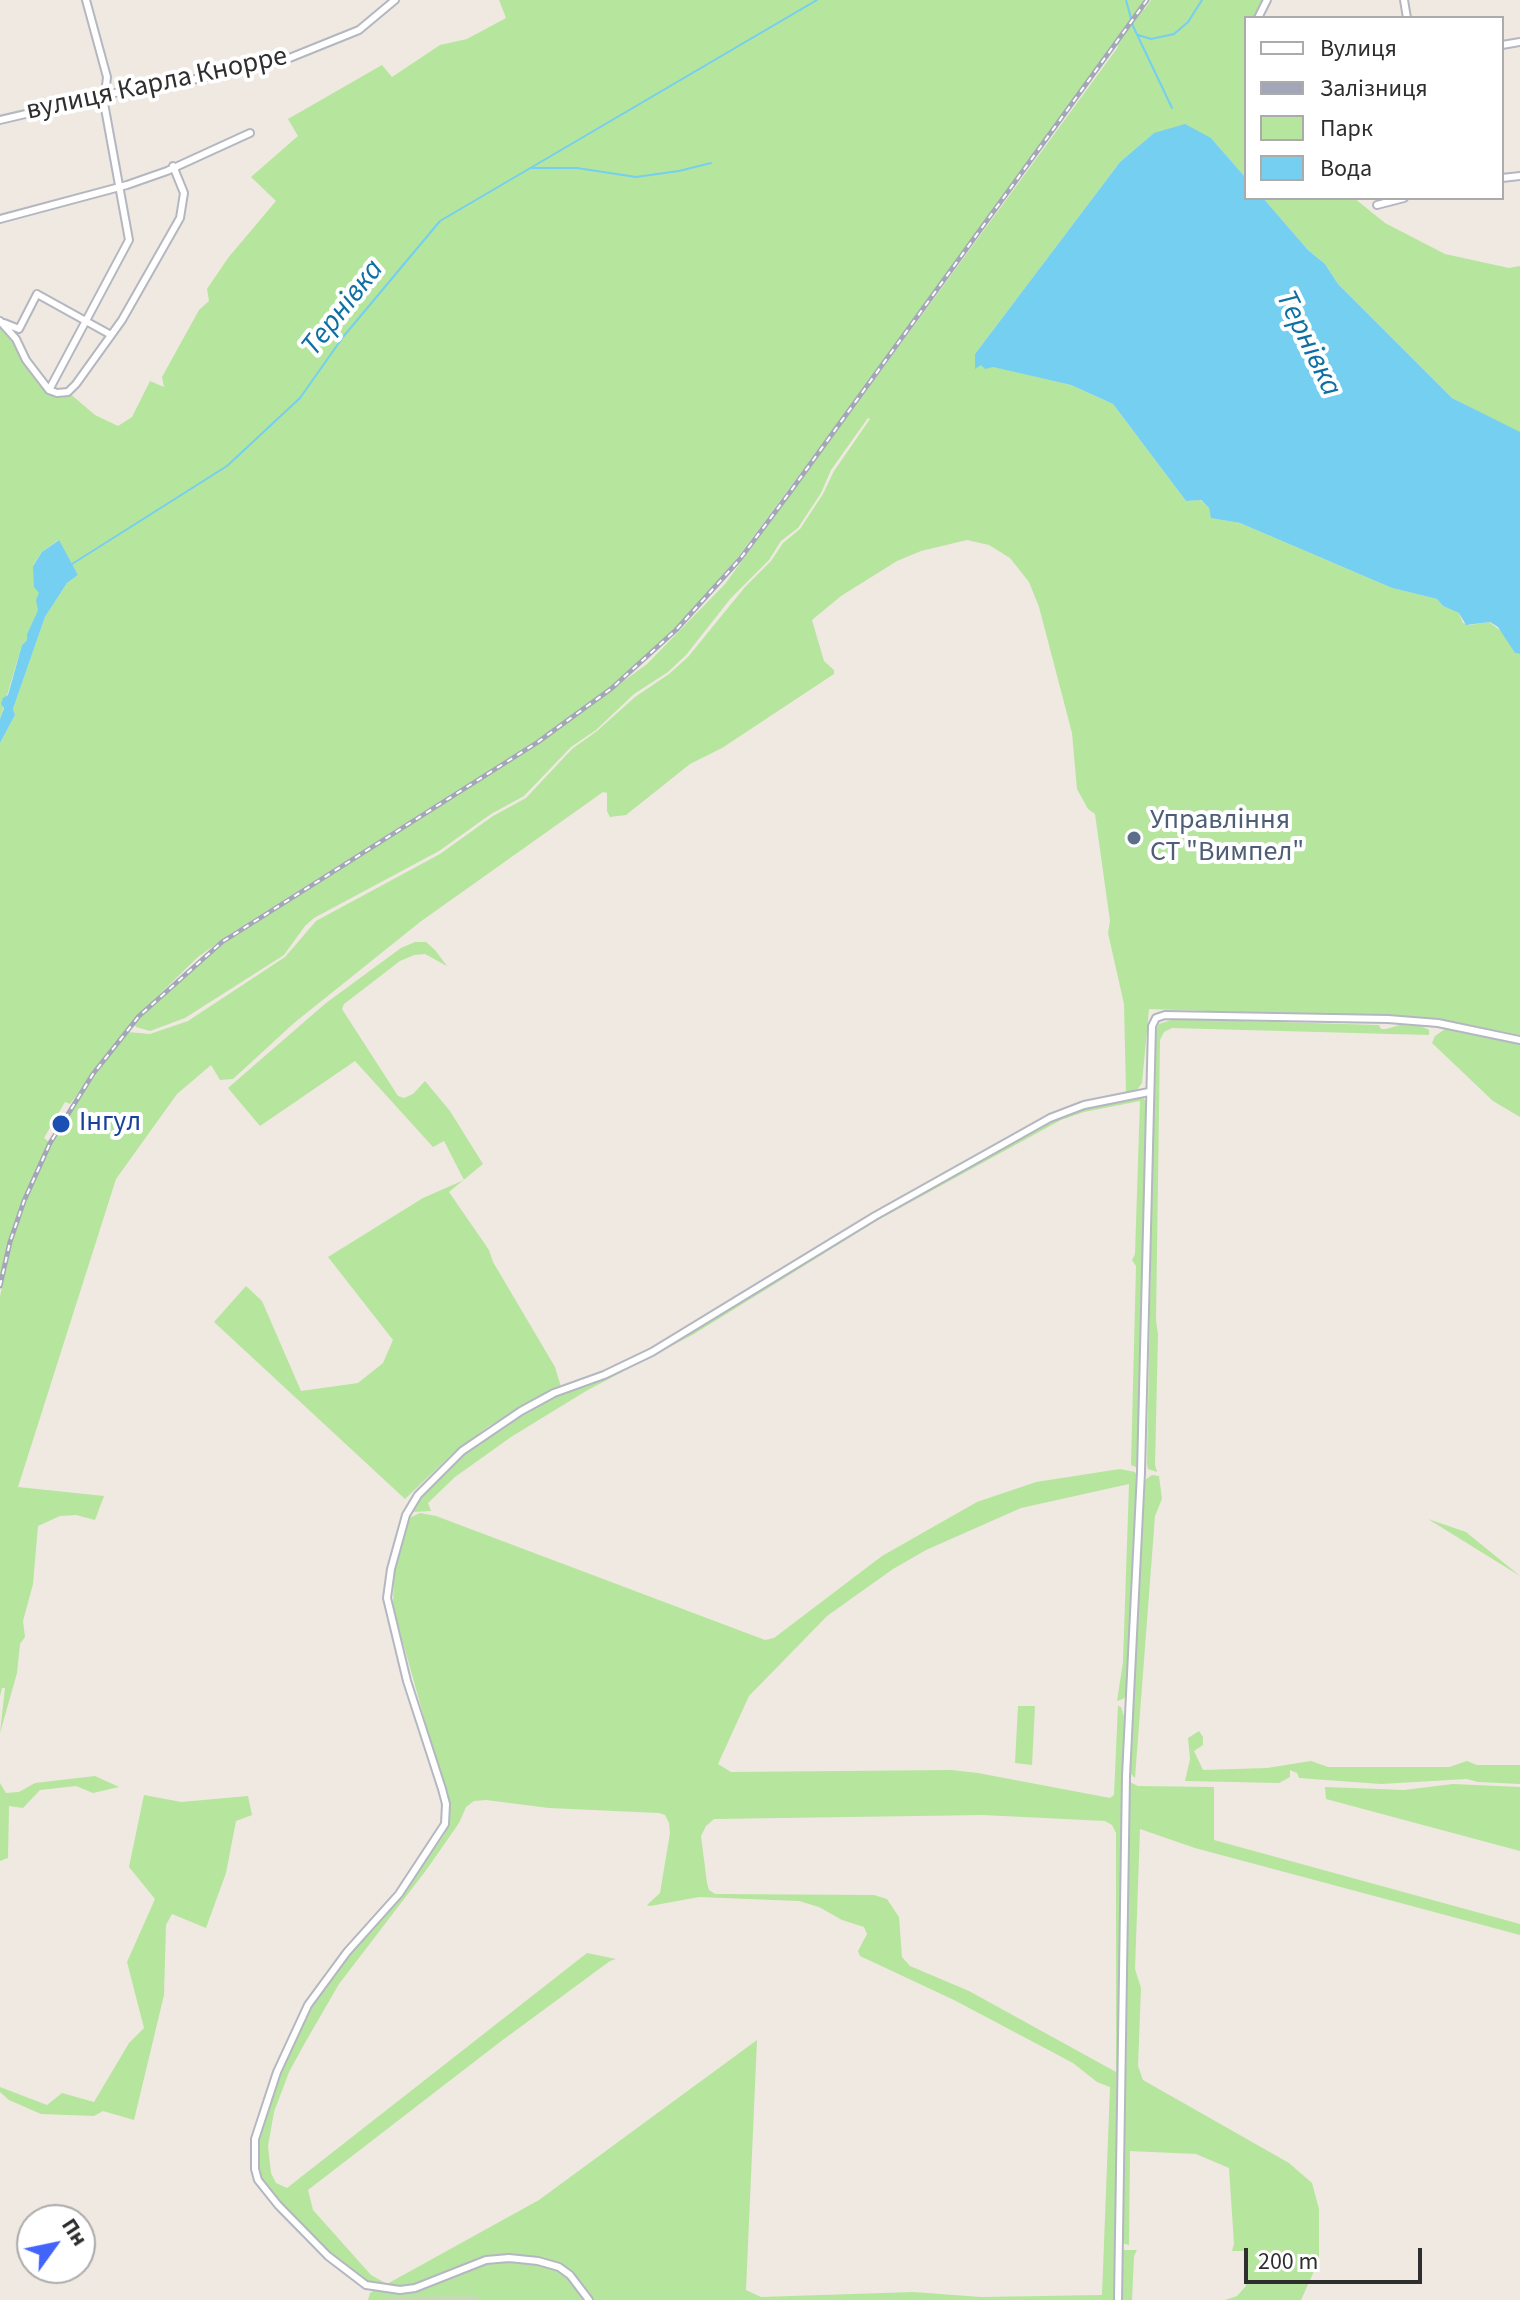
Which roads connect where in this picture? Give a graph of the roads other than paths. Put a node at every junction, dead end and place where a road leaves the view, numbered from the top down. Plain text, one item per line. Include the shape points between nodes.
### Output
1 (86, 0) edge
2 (395, 0) edge
3 (105, 95) junction
4 (0, 120) edge
5 (250, 133) dead end
6 (173, 166) junction
7 (119, 186) junction
8 (1396, 200) edge
9 (1377, 205) dead end
10 (0, 219) edge
11 (87, 320) junction
12 (2, 322) edge
13 (111, 335) junction
14 (49, 390) junction
15 (1520, 1040) edge
16 (1149, 1092) junction
17 (589, 2300) edge
18 (1118, 2300) edge

1 - 3 street via 107,77
2 - 3 street, вулиця Карла Кнорре via 359,30 282,61
3 - 4 street, вулиця Карла Кнорре
3 - 7 street
5 - 6 street
6 - 7 street
6 - 13 street via 184,193 180,218
7 - 10 street
7 - 11 street via 128,244
8 - 9 street
11 - 12 street via 37,294 19,329
11 - 13 street
11 - 14 street
12 - 14 street
13 - 14 street via 68,392
15 - 16 street via 1401,1020 1165,1015 1152,1026
16 - 17 street via 1050,1118 847,1232 652,1352 521,1411 454,1458 414,1499 406,1515 387,1598 446,1804 445,1824 399,1894 308,2005 277,2072 255,2139 255,2169 278,2205 328,2256 366,2285 415,2288 486,2260 509,2258 559,2267
16 - 18 street via 1141,1472 1126,1776

